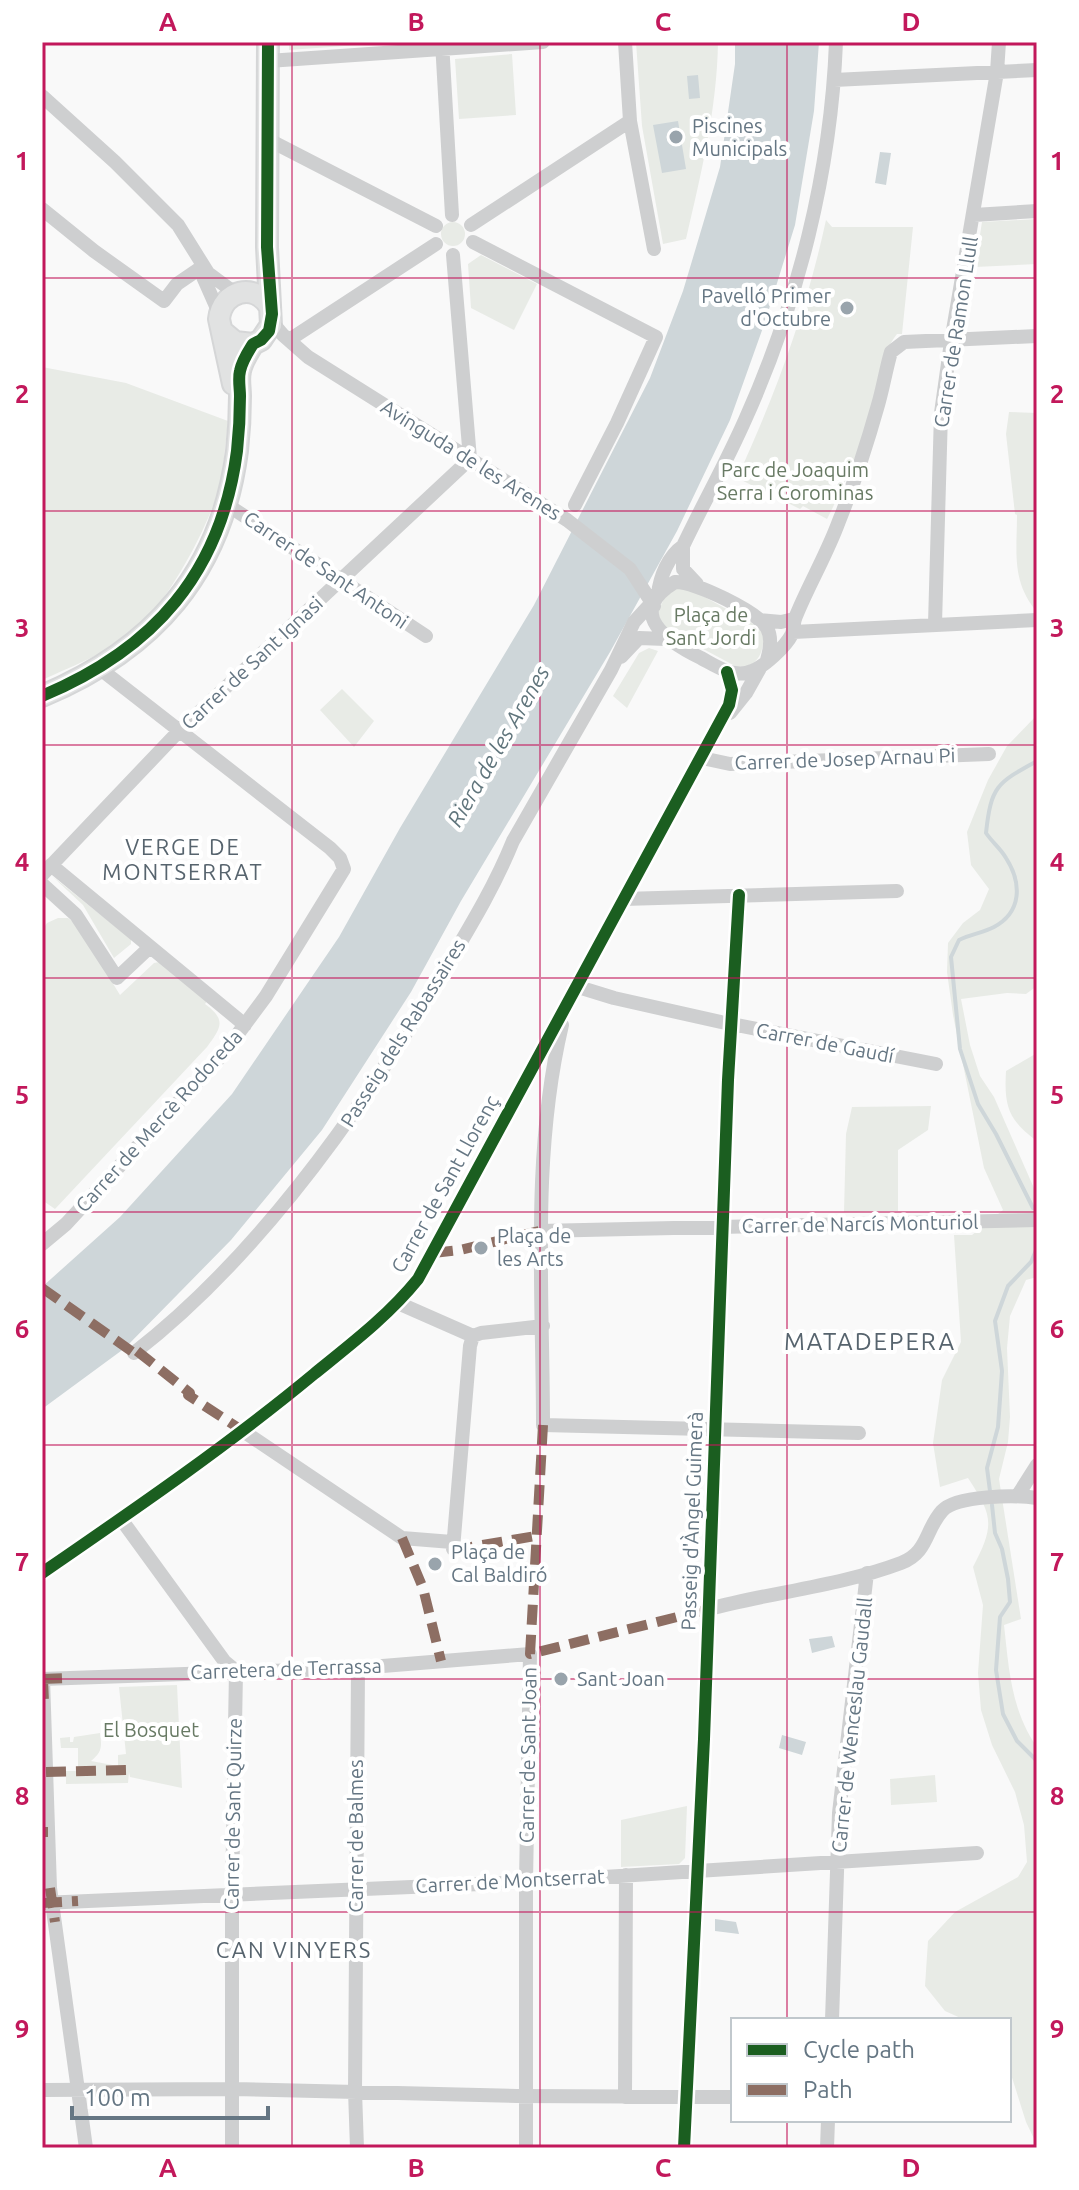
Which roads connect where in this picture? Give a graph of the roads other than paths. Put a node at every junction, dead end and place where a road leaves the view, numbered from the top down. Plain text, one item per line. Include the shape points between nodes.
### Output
1 (543, 42) edge
2 (625, 42) edge
3 (836, 42) edge
4 (999, 42) edge
5 (442, 46) edge
6 (268, 52) edge
7 (1037, 70) edge
8 (997, 72) junction
9 (834, 80) junction
10 (42, 96) edge
11 (630, 121) junction
12 (267, 139) junction
13 (42, 209) edge
14 (1037, 211) edge
15 (452, 215) junction
16 (974, 215) junction
17 (471, 225) junction
18 (436, 226) junction
19 (473, 242) junction
20 (436, 244) junction
21 (267, 247) junction
22 (654, 249) dead end
23 (453, 255) junction
24 (197, 262) junction
25 (239, 292) junction
26 (271, 314) junction
27 (221, 322) junction
28 (1037, 336) edge
29 (289, 340) junction
30 (257, 342) junction
31 (951, 342) junction
32 (308, 357) junction
33 (239, 406) junction
34 (470, 459) junction
35 (226, 504) junction
36 (575, 505) dead end
37 (683, 546) junction
38 (630, 569) junction
39 (665, 578) junction
40 (340, 580) junction
41 (702, 587) junction
42 (654, 598) junction
43 (760, 620) junction
44 (1037, 620) edge
45 (935, 624) junction
46 (794, 625) junction
47 (426, 636) dead end
48 (666, 639) junction
49 (764, 663) junction
50 (99, 668) junction
51 (611, 670) junction
52 (727, 672) junction
53 (42, 696) edge
54 (719, 725) junction
55 (179, 731) junction
56 (989, 754) dead end
57 (702, 758) junction
58 (46, 870) edge
59 (42, 884) edge
60 (897, 891) dead end
61 (739, 895) junction
62 (623, 899) junction
63 (150, 947) junction
64 (575, 986) junction
65 (568, 1002) junction
66 (731, 1024) junction
67 (245, 1025) junction
68 (936, 1064) dead end
69 (531, 1075) junction
70 (550, 1080) junction
71 (1037, 1220) edge
72 (723, 1227) junction
73 (539, 1231) junction
74 (42, 1244) edge
75 (398, 1303) junction
76 (543, 1326) junction
77 (473, 1336) junction
78 (134, 1353) dead end
79 (243, 1431) junction
80 (715, 1431) junction
81 (859, 1433) dead end
82 (1037, 1465) edge
83 (1018, 1495) junction
84 (1037, 1498) edge
85 (121, 1519) junction
86 (42, 1573) edge
87 (867, 1573) junction
88 (709, 1609) junction
89 (530, 1654) joint
90 (358, 1668) junction
91 (236, 1671) junction
92 (42, 1679) edge
93 (45, 1832) edge
94 (977, 1853) dead end
95 (838, 1862) junction
96 (695, 1871) junction
97 (626, 1875) junction
98 (526, 1882) junction
99 (356, 1888) junction
100 (232, 1895) junction
101 (47, 1903) edge
102 (832, 2018) edge
103 (233, 2089) junction
104 (42, 2090) edge
105 (78, 2090) junction
106 (355, 2091) junction
107 (526, 2096) junction
108 (685, 2096) junction
109 (625, 2097) junction
110 (731, 2097) edge
111 (828, 2122) edge
112 (86, 2148) edge
113 (232, 2148) edge
114 (357, 2148) edge
115 (526, 2148) edge
116 (684, 2148) edge
117 (827, 2148) edge

1 - 5 street
2 - 11 street
3 - 9 street
4 - 8 street, Carrer de Ramon Llull
5 - 6 street
5 - 15 street
6 - 12 street
7 - 8 street
8 - 9 street
8 - 16 street, Carrer de Ramon Llull
9 - 37 street via 814,211 783,322 744,422
10 - 24 street via 178,225
11 - 17 street
11 - 22 street
12 - 18 street
12 - 21 street
13 - 24 street via 164,301
14 - 16 street
15 - 17 street
15 - 18 street
16 - 31 street, Carrer de Ramon Llull
17 - 19 street
18 - 20 street
19 - 23 street
19 - 36 street via 656,337
20 - 23 street
20 - 29 street
21 - 25 street via 259,270
21 - 26 street
23 - 34 street
24 - 25 street
24 - 27 street
25 - 26 street via 261,296
25 - 27 street via 225,300
26 - 29 street, Avinguda de les Arenes
26 - 30 street via 269,331
27 - 30 street via 235,342
27 - 33 street
28 - 31 street, Carrer de Sant Llorenç
29 - 32 street, Avinguda de les Arenes
30 - 32 street, Avinguda de les Arenes via 284,345
30 - 33 street via 240,372
31 - 45 street, Carrer de Ramon Llull via 941,413
31 - 46 street, Carrer de Sant Llorenç via 904,342 891,352 853,483
32 - 34 street, Avinguda de les Arenes
33 - 35 street via 233,482
34 - 38 street, Avinguda de les Arenes via 567,520
34 - 40 street, Carrer de Sant Ignasi
35 - 40 street, Carrer de Sant Antoni
35 - 50 street via 214,538 172,607 155,627
37 - 39 street
37 - 41 street via 683,569
38 - 39 street, Avinguda de les Arenes
38 - 42 street, Avinguda de les Arenes
39 - 41 street
39 - 42 street
40 - 47 street, Carrer de Sant Antoni
40 - 55 street, Carrer de Sant Ignasi
41 - 43 street
42 - 48 street via 655,625
42 - 51 street, Passeig dels Rabassaires via 634,622
43 - 46 street
43 - 49 street via 769,634
44 - 45 street
45 - 46 street
46 - 49 street, Carrer de Sant Llorenç
48 - 51 street, Passeig dels Rabassaires via 639,638
48 - 52 street
49 - 52 street via 747,673
49 - 54 street, Carrer de Sant Llorenç
50 - 53 street
50 - 55 street
51 - 78 street, Passeig dels Rabassaires via 477,915 360,1104 257,1234
52 - 54 street, Carrer de Sant Llorenç via 732,698
54 - 57 street, Carrer de Sant Llorenç
55 - 58 street, Carrer de Sant Ignasi
55 - 67 street, Carrer de Mercè Rodoreda via 330,848 344,869
56 - 57 street, Carrer de Josep Arnau Pi via 730,764
57 - 62 street, Carrer de Sant Llorenç
58 - 63 street
59 - 63 street via 76,915 117,978
60 - 61 street
61 - 62 street
61 - 66 street, Passeig d'Àngel Guimerà
62 - 64 street, Carrer de Sant Llorenç
63 - 67 street
64 - 65 street, Carrer de Sant Llorenç
64 - 66 street, Carrer de Gaudí
65 - 69 street, Carrer de Sant Llorenç
65 - 70 street
66 - 68 street, Carrer de Gaudí
66 - 72 street, Passeig d'Àngel Guimerà
67 - 74 street, Carrer de Mercè Rodoreda via 66,1224
69 - 70 street via 537,1089 547,1087
69 - 75 street, Carrer de Sant Llorenç via 418,1279
70 - 73 street
71 - 72 street, Carrer de Narcís Monturiol
72 - 73 street, Carrer de Narcís Monturiol
72 - 80 street, Passeig d'Àngel Guimerà
73 - 76 street
75 - 77 street
75 - 79 street, Carrer de Sant Llorenç
76 - 77 street
76 - 80 street via 543,1425
77 - 79 street via 453,1546 402,1538
79 - 85 street, Carrer de Sant Llorenç
80 - 81 street
80 - 88 street, Passeig d'Àngel Guimerà
82 - 83 street
83 - 84 street
83 - 87 street via 954,1502 942,1510 912,1558
85 - 86 street, Carrer de Sant Llorenç
85 - 91 street
87 - 88 street
87 - 95 street, Carrer de Wenceslau Gaudall
88 - 96 street, Passeig d'Àngel Guimerà
89 - 90 street, Carretera de Terrassa
89 - 98 street, Carrer de Sant Joan
90 - 91 street, Carretera de Terrassa
90 - 99 street, Carrer de Balmes
91 - 92 street, Carretera de Terrassa
91 - 100 street, Carrer de Sant Quirze
92 - 93 street
93 - 101 street
94 - 95 street, Carrer de Montserrat
95 - 96 street, Carrer de Montserrat
95 - 102 street, Carrer de Wenceslau Gaudall
96 - 97 street, Carrer de Montserrat
96 - 108 street, Passeig d'Àngel Guimerà
97 - 98 street, Carrer de Montserrat
97 - 109 street
98 - 99 street, Carrer de Montserrat
98 - 107 street, Carrer de Sant Joan
99 - 100 street, Carrer de Montserrat
99 - 106 street, Carrer de Balmes
100 - 101 street, Carrer de Montserrat
100 - 103 street, Carrer de Sant Quirze
101 - 105 street
103 - 105 street
103 - 106 street
103 - 113 street, Carrer de Sant Quirze
104 - 105 street
105 - 112 street
106 - 107 street
106 - 114 street, Carrer de Balmes
107 - 109 street
107 - 115 street, Carrer de Sant Joan
108 - 109 street
108 - 110 street
108 - 116 street, Passeig d'Àngel Guimerà
111 - 117 street

